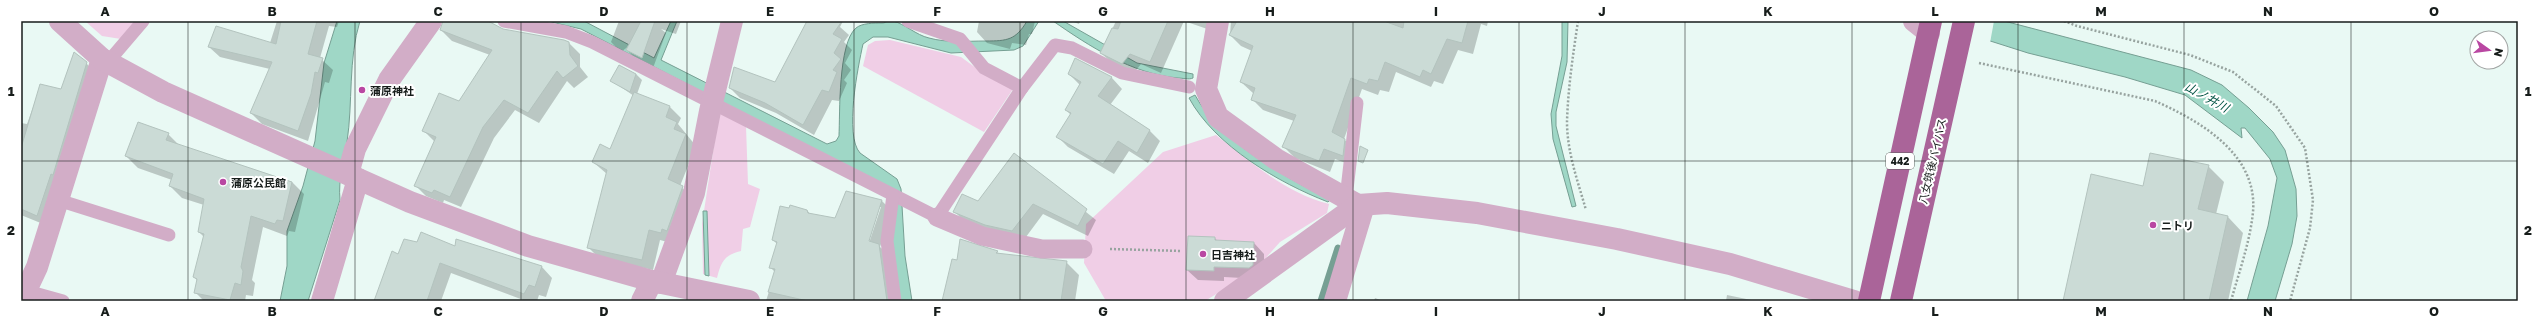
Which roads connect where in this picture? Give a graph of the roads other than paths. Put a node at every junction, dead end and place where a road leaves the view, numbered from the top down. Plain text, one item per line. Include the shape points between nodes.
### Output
1 (60, 21) edge
2 (143, 21) edge
3 (431, 21) edge
4 (504, 21) edge
5 (732, 21) edge
6 (908, 21) edge
7 (1218, 21) edge
8 (1925, 25) edge
9 (568, 26) edge
10 (1960, 38) edge
11 (105, 61) junction
12 (1022, 88) junction
13 (1199, 88) junction
14 (1357, 104) dead end
15 (711, 108) junction
16 (350, 175) junction
17 (897, 197) junction
18 (58, 200) junction
19 (1356, 203) junction
20 (937, 217) junction
21 (169, 235) dead end
22 (1084, 250) dead end
23 (657, 282) junction
24 (24, 296) edge
25 (63, 301) edge
26 (322, 301) edge
27 (642, 301) edge
28 (749, 301) edge
29 (895, 301) edge
30 (1225, 301) edge
31 (1335, 301) edge
32 (1854, 301) edge
33 (1869, 301) edge
34 (1901, 301) edge

1 - 11 street
2 - 11 lane
3 - 16 street via 389,80 355,149
4 - 9 lane
5 - 15 street
6 - 12 lane via 960,39 984,68
7 - 13 street
8 - 33 highway, 442
9 - 15 lane
10 - 34 highway, 八女筑後バイパス / 442
11 - 16 street via 163,92
11 - 18 street
12 - 13 lane via 1055,45 1072,48 1122,73
12 - 20 lane
13 - 19 street via 1218,117 1276,159
14 - 19 lane
15 - 17 lane
15 - 23 street via 694,193
16 - 23 street via 410,202 528,246
16 - 26 street
17 - 20 lane
17 - 29 lane via 887,240
18 - 21 lane
18 - 24 street via 37,267
19 - 30 street
19 - 31 street
19 - 32 street via 1424,206 1584,233 1730,264
20 - 22 street via 982,236 1035,248
23 - 27 street
23 - 28 street
24 - 25 lane

